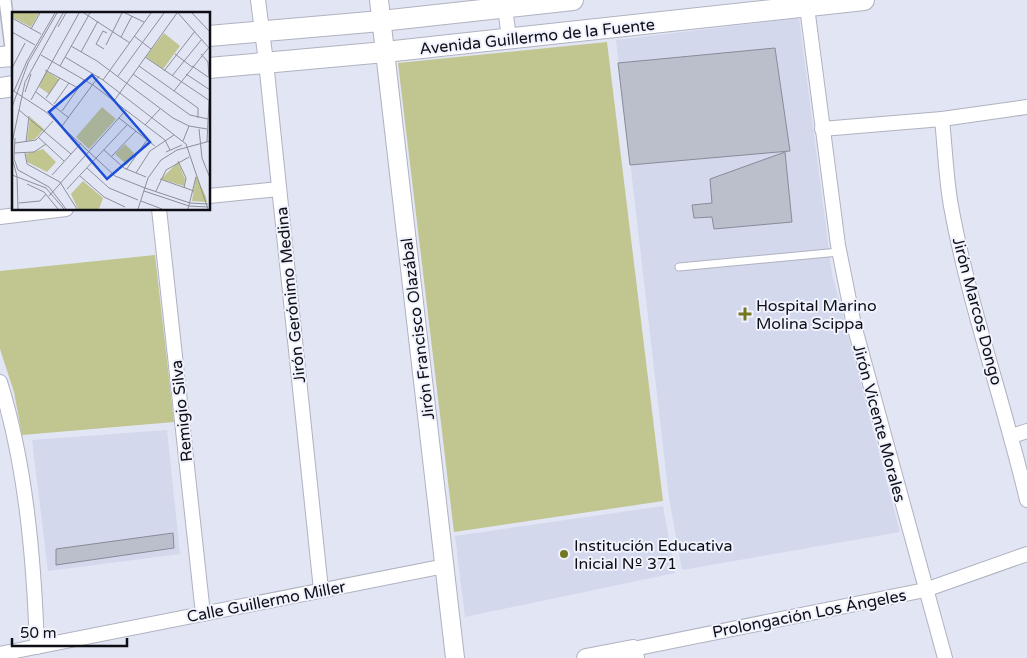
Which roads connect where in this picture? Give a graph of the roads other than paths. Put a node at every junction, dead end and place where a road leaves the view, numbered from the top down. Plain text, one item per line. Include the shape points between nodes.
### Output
1 (5, 0) edge
2 (258, 0) edge
3 (378, 0) edge
4 (572, 0) edge
5 (864, 0) edge
6 (505, 4) edge
7 (807, 7) junction
8 (381, 21) junction
9 (262, 32) junction
10 (210, 36) edge
11 (509, 38) junction
12 (385, 52) junction
13 (9, 56) edge
14 (266, 62) junction
15 (210, 68) edge
16 (1027, 107) edge
17 (942, 120) junction
18 (822, 129) junction
19 (279, 189) junction
20 (210, 196) edge
21 (58, 210) edge
22 (159, 210) edge
23 (0, 217) edge
24 (839, 252) junction
25 (679, 267) dead end
26 (0, 382) edge
27 (1027, 431) edge
28 (1012, 436) junction
29 (1027, 500) edge
30 (1027, 554) edge
31 (445, 566) junction
32 (321, 590) junction
33 (925, 590) junction
34 (203, 614) junction
35 (38, 647) junction
36 (634, 653) edge
37 (0, 654) edge
38 (455, 658) edge
39 (586, 658) edge
40 (945, 658) edge

1 - 13 street
2 - 9 street, Jirón Gerónimo Medina
3 - 8 street, Jirón Francisco Olazábal
4 - 6 main road, Avenida Guillermo de la Fuente
5 - 7 main road, Avenida Guillermo de la Fuente
6 - 8 main road, Avenida Guillermo de la Fuente
6 - 11 street
7 - 11 main road, Avenida Guillermo de la Fuente
7 - 18 street, Jirón Vicente Morales
8 - 9 main road, Avenida Guillermo de la Fuente
8 - 12 street, Jirón Francisco Olazábal
9 - 10 main road, Avenida Guillermo de la Fuente
9 - 14 street, Jirón Gerónimo Medina
11 - 12 main road, Avenida Guillermo de la Fuente
12 - 14 main road, Avenida Guillermo de la Fuente
12 - 31 street, Jirón Francisco Olazábal
14 - 15 main road, Avenida Guillermo de la Fuente
14 - 19 street, Jirón Gerónimo Medina
16 - 17 street
17 - 18 street
17 - 28 street, Jirón Marcos Dongo via 953,214
18 - 24 street, Jirón Vicente Morales
19 - 20 street
19 - 32 street, Jirón Gerónimo Medina
21 - 23 street
22 - 34 street, Remigio Silva
24 - 25 lane
24 - 33 street, Jirón Vicente Morales via 854,325
26 - 35 street via 30,537
27 - 28 street
28 - 29 street, Jirón Marcos Dongo
30 - 33 street, Prolongación Los Ángeles
31 - 32 street, Calle Guillermo Miller
31 - 38 street, Jirón Francisco Olazábal
32 - 34 street, Calle Guillermo Miller
33 - 36 street, Prolongación Los Ángeles
33 - 40 street, Jirón Vicente Morales
34 - 35 street, Calle Guillermo Miller
35 - 37 street, Calle Guillermo Miller
36 - 39 street, Prolongación Los Ángeles

